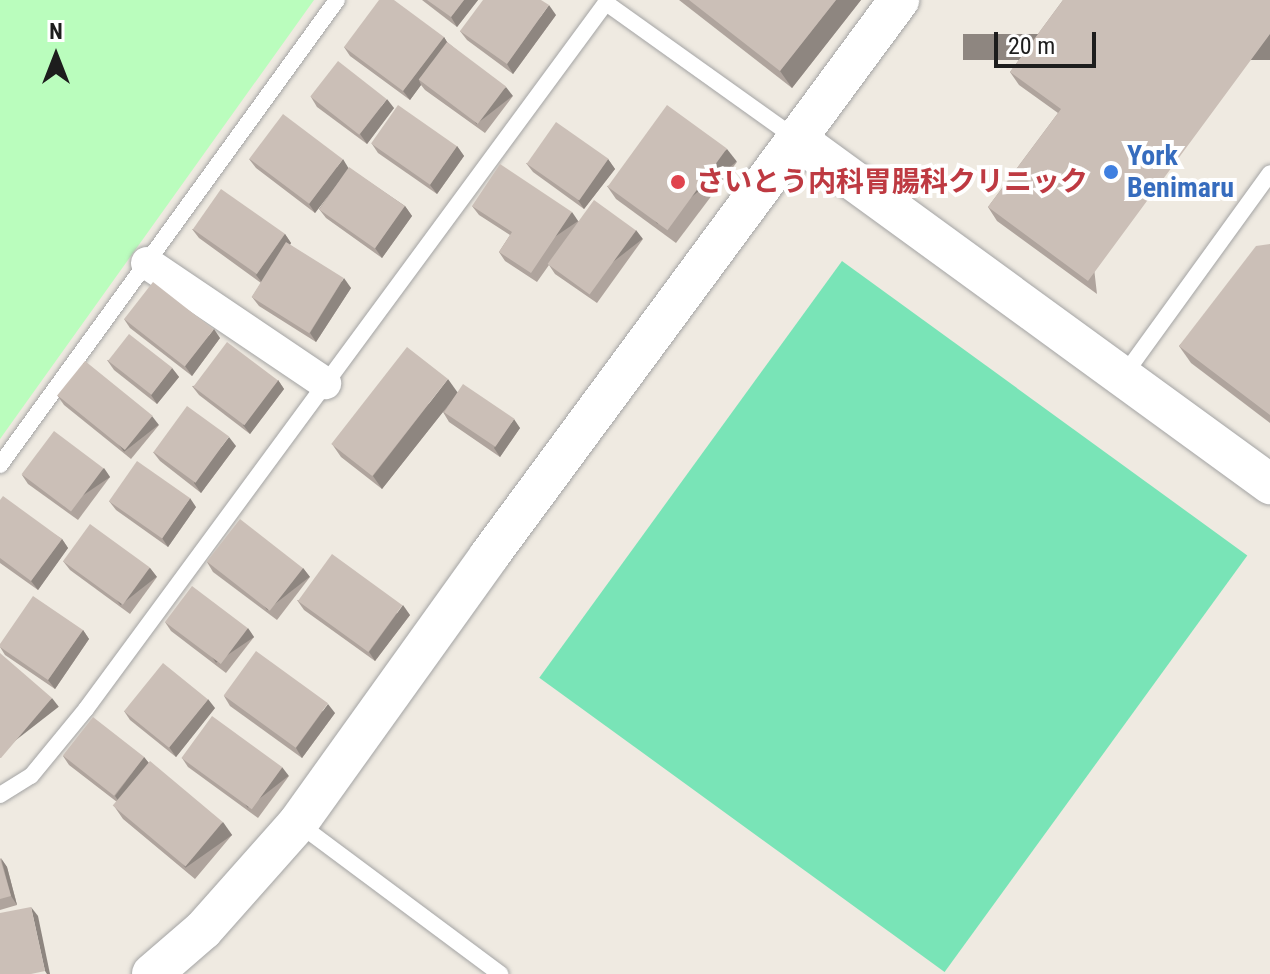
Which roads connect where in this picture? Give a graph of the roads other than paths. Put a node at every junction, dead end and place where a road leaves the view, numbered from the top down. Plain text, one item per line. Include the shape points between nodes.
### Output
1 (337, 0) edge
2 (899, 0) edge
3 (607, 1) edge
4 (795, 138) junction
5 (1270, 173) edge
6 (147, 263) junction
7 (1124, 375) junction
8 (325, 383) junction
9 (0, 465) edge
10 (1270, 484) edge
11 (0, 795) edge
12 (298, 823) junction
13 (152, 974) edge
14 (500, 974) edge

1 - 6 lane
2 - 4 street
3 - 4 lane
3 - 8 lane
4 - 7 street
4 - 12 street
5 - 7 lane
6 - 8 street
6 - 9 lane
7 - 10 street
8 - 11 lane via 86,709 31,776
12 - 13 street via 203,930
12 - 14 lane

